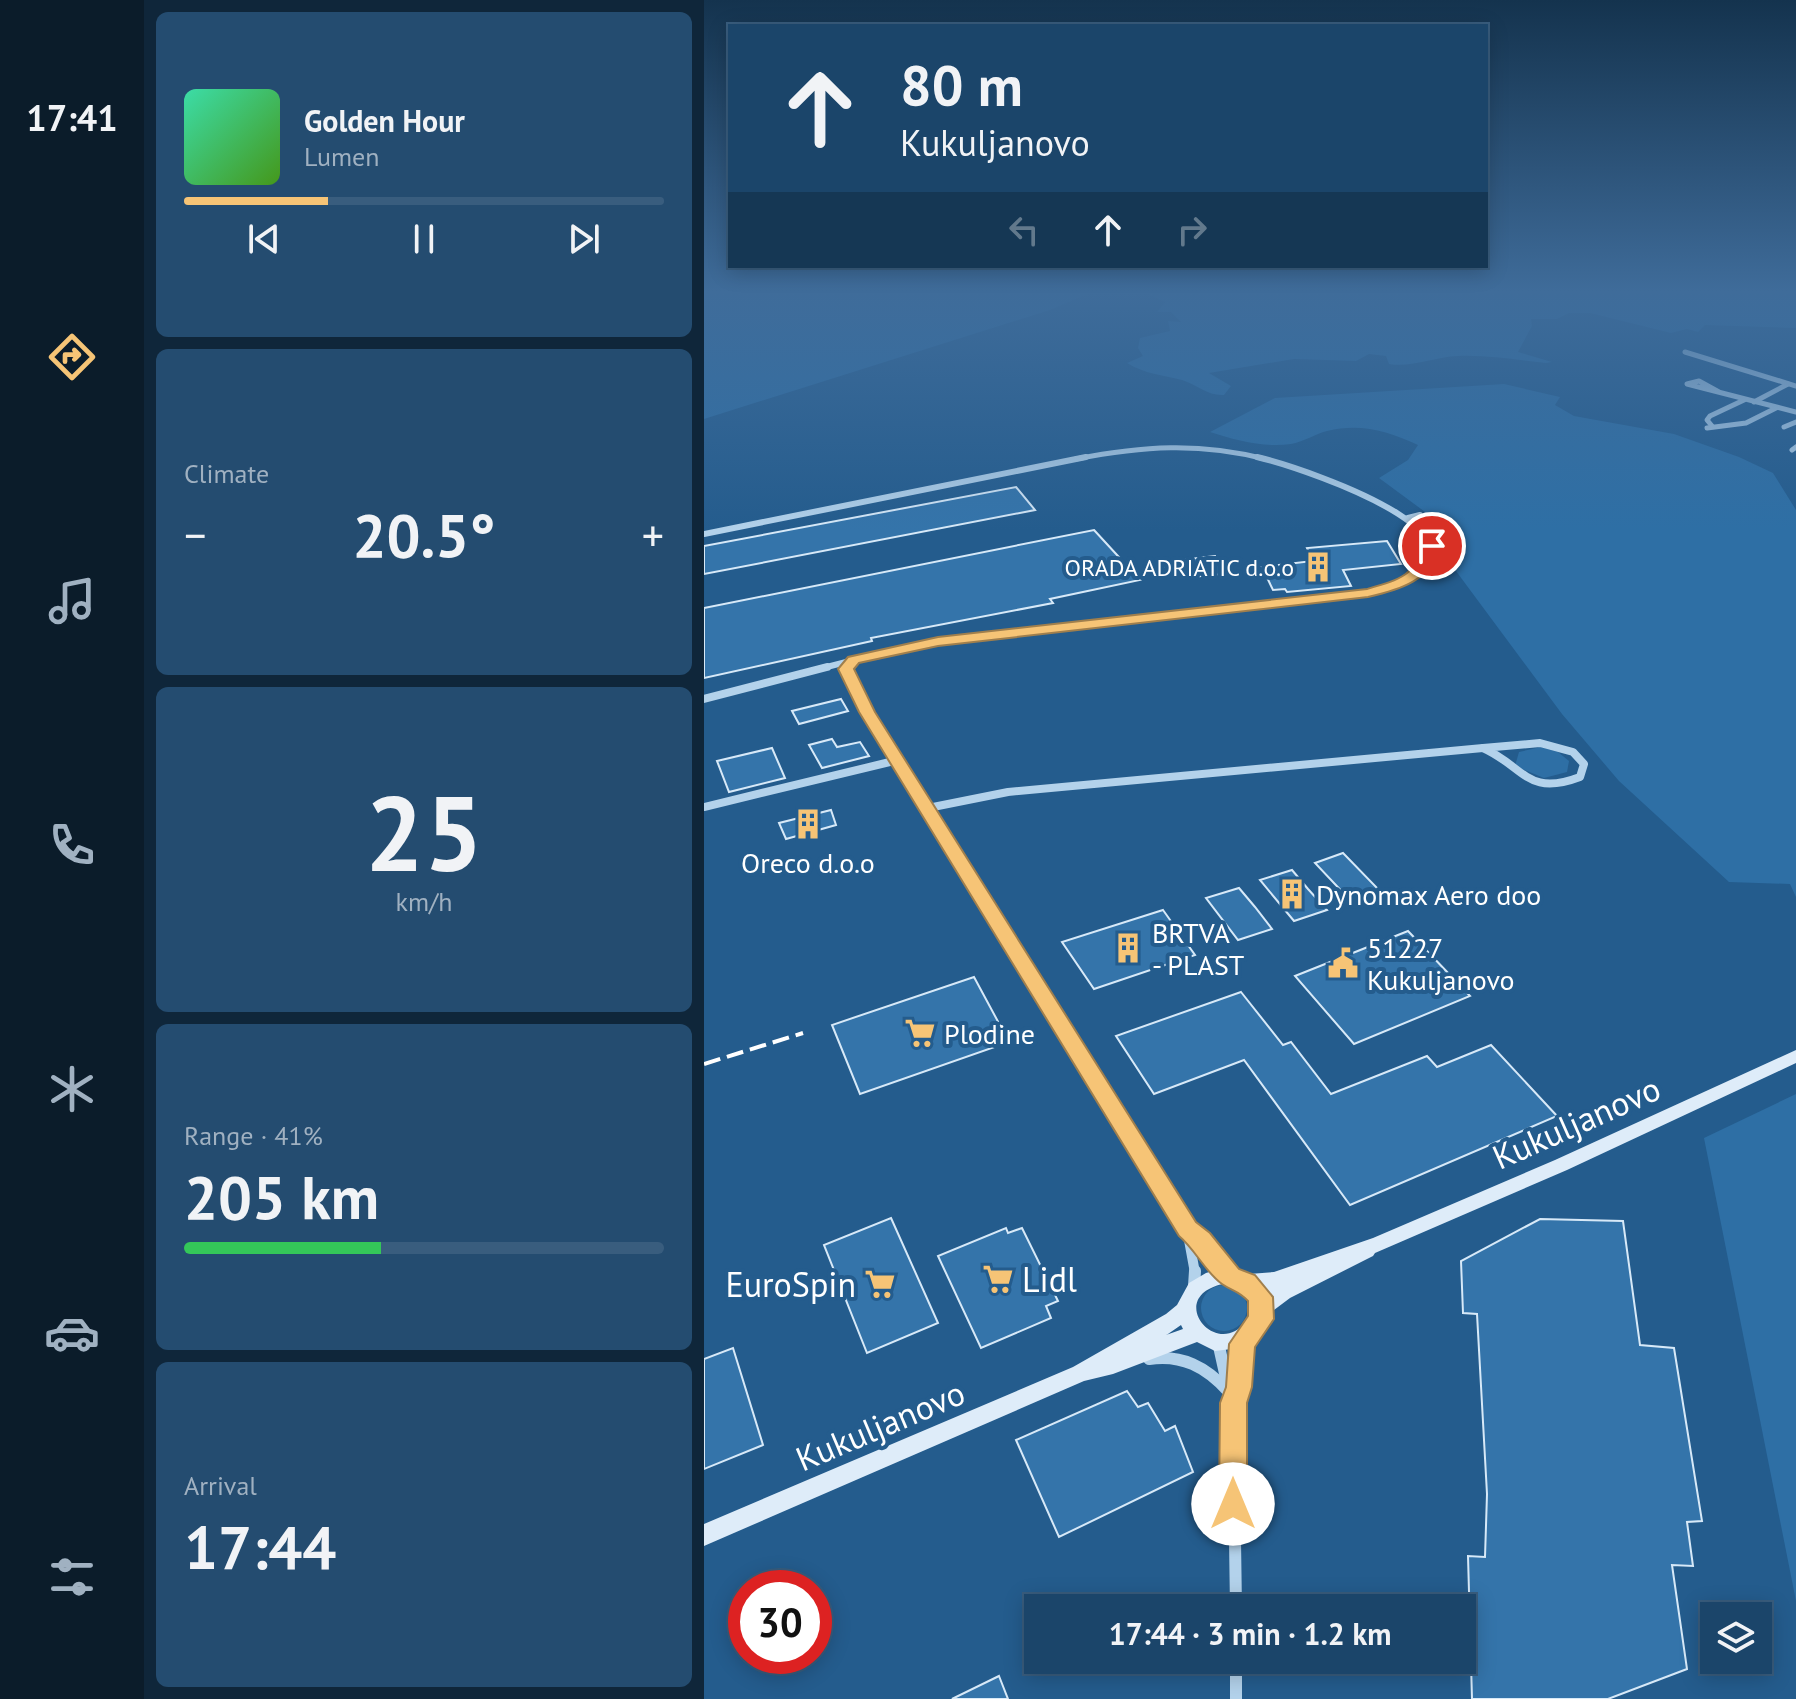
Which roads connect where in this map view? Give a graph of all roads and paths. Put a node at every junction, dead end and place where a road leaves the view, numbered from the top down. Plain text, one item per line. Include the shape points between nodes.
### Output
1 (1748, 371) edge
2 (1789, 384) junction
3 (1796, 386) edge
4 (1719, 392) junction
5 (1745, 399) junction
6 (1753, 402) junction
7 (1777, 407) junction
8 (1796, 412) edge
9 (1796, 422) edge
10 (1784, 427) dead end
11 (1278, 457) dead end
12 (1269, 461) junction
13 (1420, 515) dead end
14 (1408, 518) junction
15 (704, 534) edge
16 (854, 660) junction
17 (704, 699) edge
18 (1483, 748) junction
19 (898, 760) junction
20 (704, 807) edge
21 (928, 808) junction
22 (1796, 1056) edge
23 (1187, 1229) junction
24 (1380, 1243) junction
25 (1238, 1279) junction
26 (1194, 1289) junction
27 (1263, 1307) junction
28 (1185, 1310) junction
29 (1198, 1333) junction
30 (1246, 1336) junction
31 (1217, 1341) junction
32 (1104, 1370) junction
33 (1080, 1373) junction
34 (1231, 1397) junction
35 (704, 1535) edge
36 (1236, 1594) edge
37 (1236, 1674) edge
38 (1236, 1699) edge

1 - 2 street
2 - 3 street
2 - 6 street
4 - 4 street via 1699,381 1687,384 1692,388
4 - 5 street
5 - 6 street
5 - 7 street via 1710,416 1709,427 1746,423
6 - 7 street
7 - 8 street
9 - 10 street
11 - 12 street
12 - 14 street
12 - 15 street via 1230,448 1180,443 1138,447
13 - 14 street
14 - 16 street via 1429,538 1429,560 1404,581 1368,593 973,636
16 - 17 street
16 - 19 street via 846,675
18 - 18 street via 1534,783 1571,782 1583,771 1580,758 1552,744
18 - 21 street via 1008,792
19 - 20 street
19 - 21 street
21 - 23 street
22 - 24 main road, Kukuljanovo
23 - 25 street
23 - 26 street via 1196,1264
24 - 25 main road, Kukuljanovo via 1274,1280
24 - 27 main road, Kukuljanovo
25 - 26 main road, Kukuljanovo via 1215,1277
25 - 27 main road via 1256,1289
26 - 28 main road, Kukuljanovo
27 - 30 main road, Kukuljanovo via 1256,1327
28 - 29 main road
28 - 33 main road, Kukuljanovo via 1167,1328 1098,1359
29 - 31 main road
29 - 32 main road, Kukuljanovo
30 - 31 main road
30 - 34 street
31 - 34 street
32 - 33 main road, Kukuljanovo
32 - 34 street via 1153,1358 1180,1358 1207,1370
33 - 35 main road, Kukuljanovo
34 - 36 street
37 - 38 street

